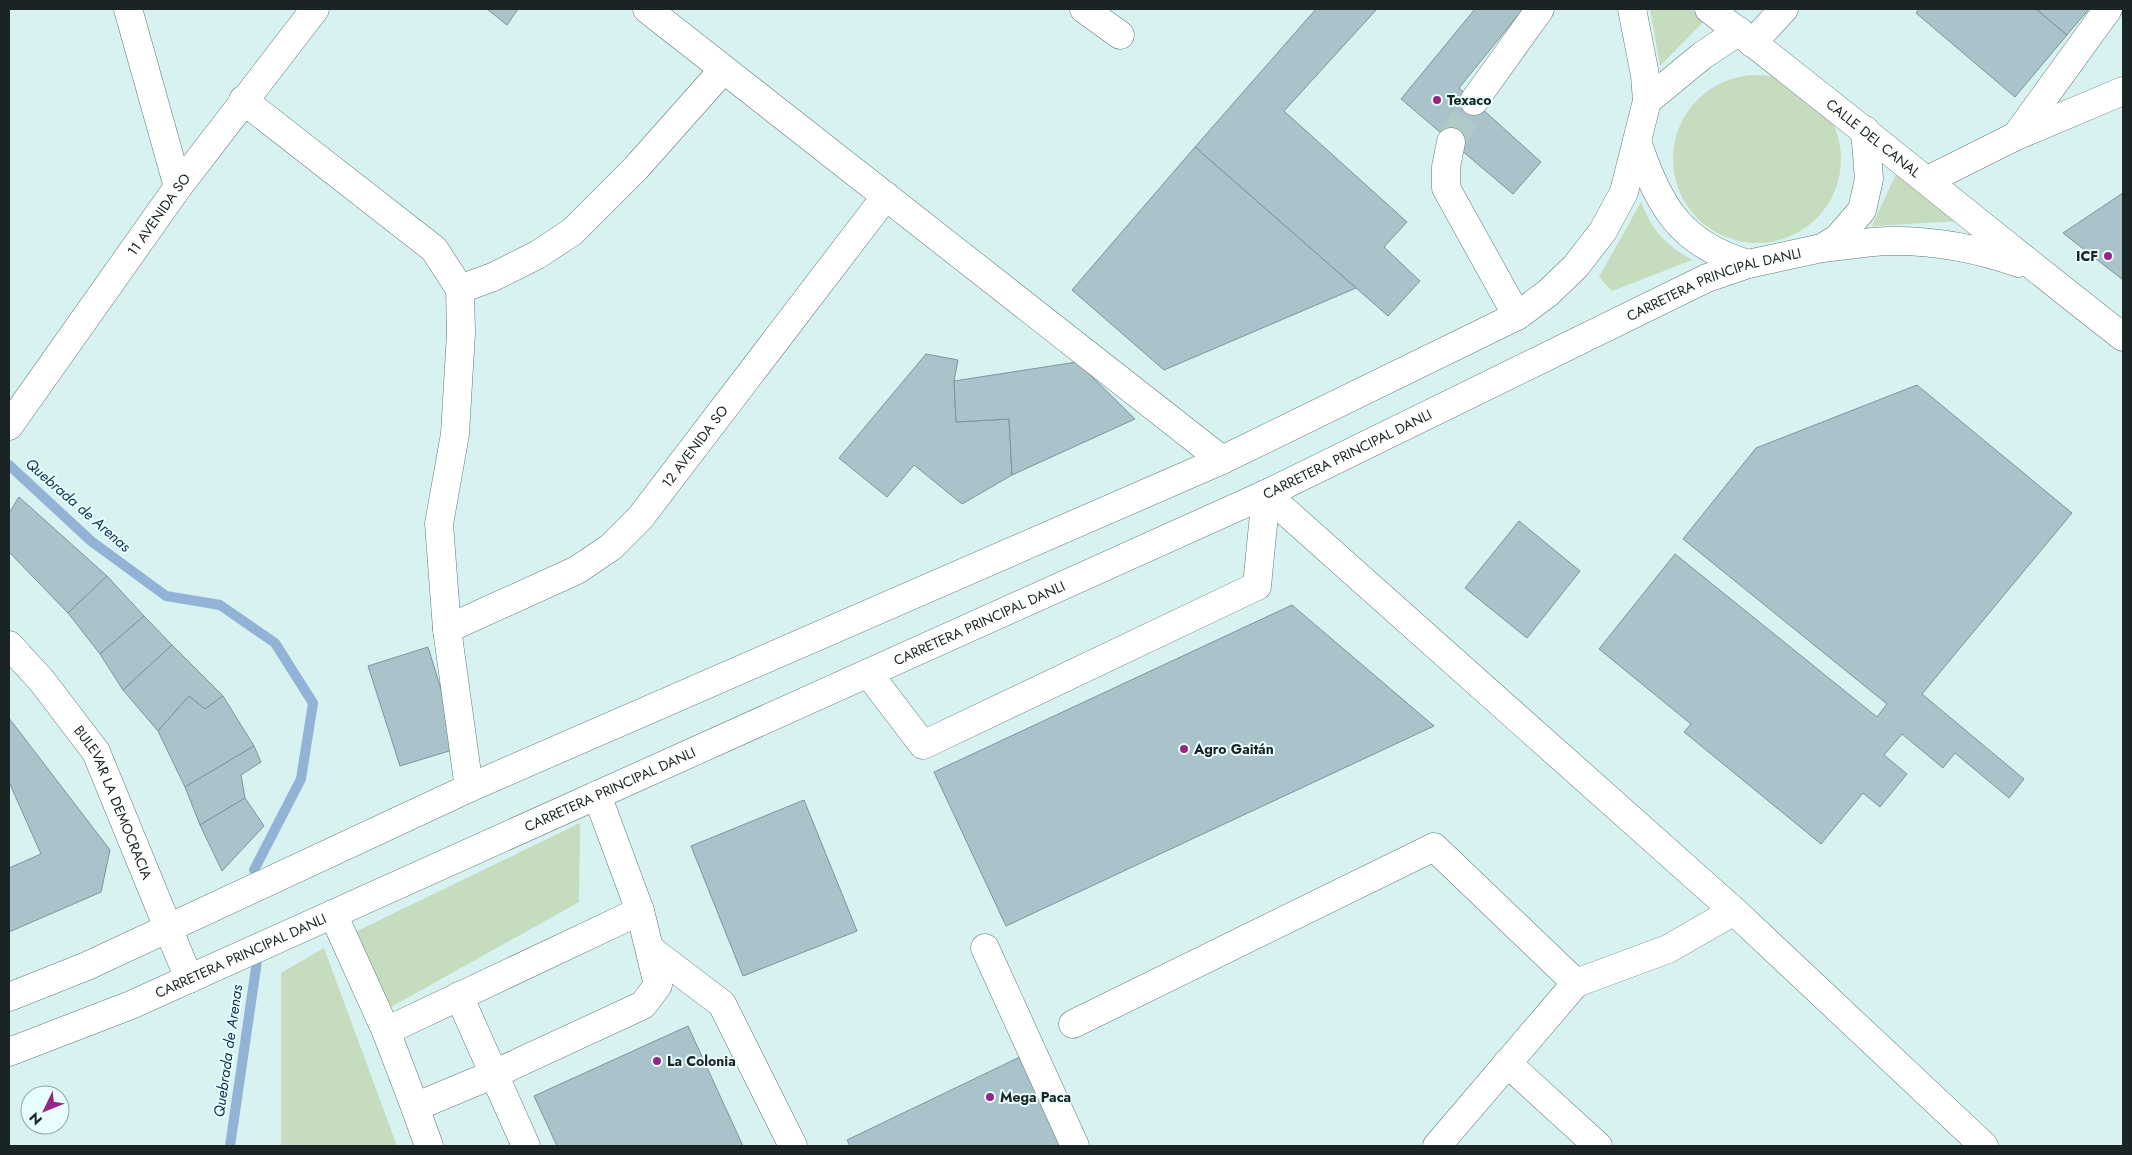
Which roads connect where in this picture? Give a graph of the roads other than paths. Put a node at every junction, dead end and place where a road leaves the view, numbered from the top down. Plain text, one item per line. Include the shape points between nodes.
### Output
1 (128, 9) edge
2 (315, 9) edge
3 (647, 9) edge
4 (1084, 9) edge
5 (1540, 9) edge
6 (1632, 9) edge
7 (1709, 9) edge
8 (1784, 9) edge
9 (2108, 9) edge
10 (1120, 35) dead end
11 (1745, 37) junction
12 (723, 70) junction
13 (2123, 91) edge
14 (243, 100) junction
15 (1646, 101) junction
16 (1474, 102) tunnel mouth
17 (1865, 130) junction
18 (2016, 136) junction
19 (1637, 141) junction
20 (1451, 142) tunnel mouth
21 (1928, 180) junction
22 (178, 187) junction
23 (886, 196) junction
24 (1822, 248) junction
25 (1748, 264) junction
26 (2035, 269) junction
27 (460, 289) junction
28 (1517, 316) junction
29 (2123, 337) edge
30 (9, 426) edge
31 (1222, 460) junction
32 (1266, 494) junction
33 (447, 629) junction
34 (9, 645) edge
35 (868, 673) junction
36 (469, 788) junction
37 (597, 795) junction
38 (640, 911) junction
39 (1734, 911) junction
40 (333, 914) junction
41 (168, 928) junction
42 (985, 948) dead end
43 (651, 950) junction
44 (189, 979) junction
45 (1576, 983) junction
46 (459, 996) junction
47 (9, 997) edge
48 (1073, 1024) dead end
49 (386, 1031) junction
50 (9, 1052) edge
51 (1507, 1063) junction
52 (494, 1074) junction
53 (415, 1107) junction
54 (429, 1146) edge
55 (526, 1146) edge
56 (793, 1146) edge
57 (1075, 1146) edge
58 (1437, 1146) edge
59 (1598, 1146) edge
60 (1984, 1146) edge

1 - 22 main road
2 - 14 main road, 11 AVENIDA SO
3 - 12 main road
4 - 10 main road
5 - 16 main road
6 - 15 main road via 1645,75
7 - 11 main road, CALLE DEL CANAL
8 - 11 main road
9 - 18 main road
11 - 15 main road via 1696,61
11 - 17 main road, CALLE DEL CANAL
12 - 23 main road
12 - 27 main road via 636,168 572,232 537,255
13 - 18 main road
14 - 22 main road, 11 AVENIDA SO
14 - 27 main road via 434,249
15 - 19 main road
17 - 21 main road, CALLE DEL CANAL
17 - 24 main road, CARRETERA PRINCIPAL DANLI via 1869,179 1862,210 1838,238
18 - 21 main road
19 - 25 main road via 1650,179 1674,220 1701,245
19 - 28 main road via 1624,192 1603,231 1576,266
20 - 28 main road via 1446,188
21 - 26 main road, CALLE DEL CANAL
22 - 30 main road, 11 AVENIDA SO
23 - 31 main road
23 - 33 main road, 12 AVENIDA SO via 640,518 611,547 577,570
24 - 25 main road, CARRETERA PRINCIPAL DANLI
24 - 26 main road via 1886,241 1937,242 1987,252
25 - 32 main road, CARRETERA PRINCIPAL DANLI via 1707,278
26 - 29 main road, CALLE DEL CANAL
27 - 33 main road via 461,333 455,434 439,524
28 - 31 main road
31 - 36 main road
32 - 35 main road, CARRETERA PRINCIPAL DANLI
32 - 35 main road via 1257,586 922,745
32 - 39 main road
33 - 36 main road
34 - 41 main road, BULEVAR LA DEMOCRACIA via 42,681 96,752
35 - 37 main road, CARRETERA PRINCIPAL DANLI
36 - 41 main road
37 - 38 main road
37 - 40 main road, CARRETERA PRINCIPAL DANLI
38 - 43 main road
38 - 46 main road
39 - 45 main road via 1668,949
39 - 60 main road
40 - 44 main road, CARRETERA PRINCIPAL DANLI
40 - 49 main road
41 - 44 main road, BULEVAR LA DEMOCRACIA
41 - 47 main road via 87,966
42 - 57 main road
43 - 52 main road via 658,985 643,1005
43 - 56 main road via 722,1004
44 - 50 main road, CARRETERA PRINCIPAL DANLI
45 - 48 main road via 1434,847
45 - 51 main road
46 - 49 main road
46 - 52 main road
49 - 53 main road
51 - 58 main road
51 - 59 main road
52 - 53 main road
52 - 55 main road
53 - 54 main road

